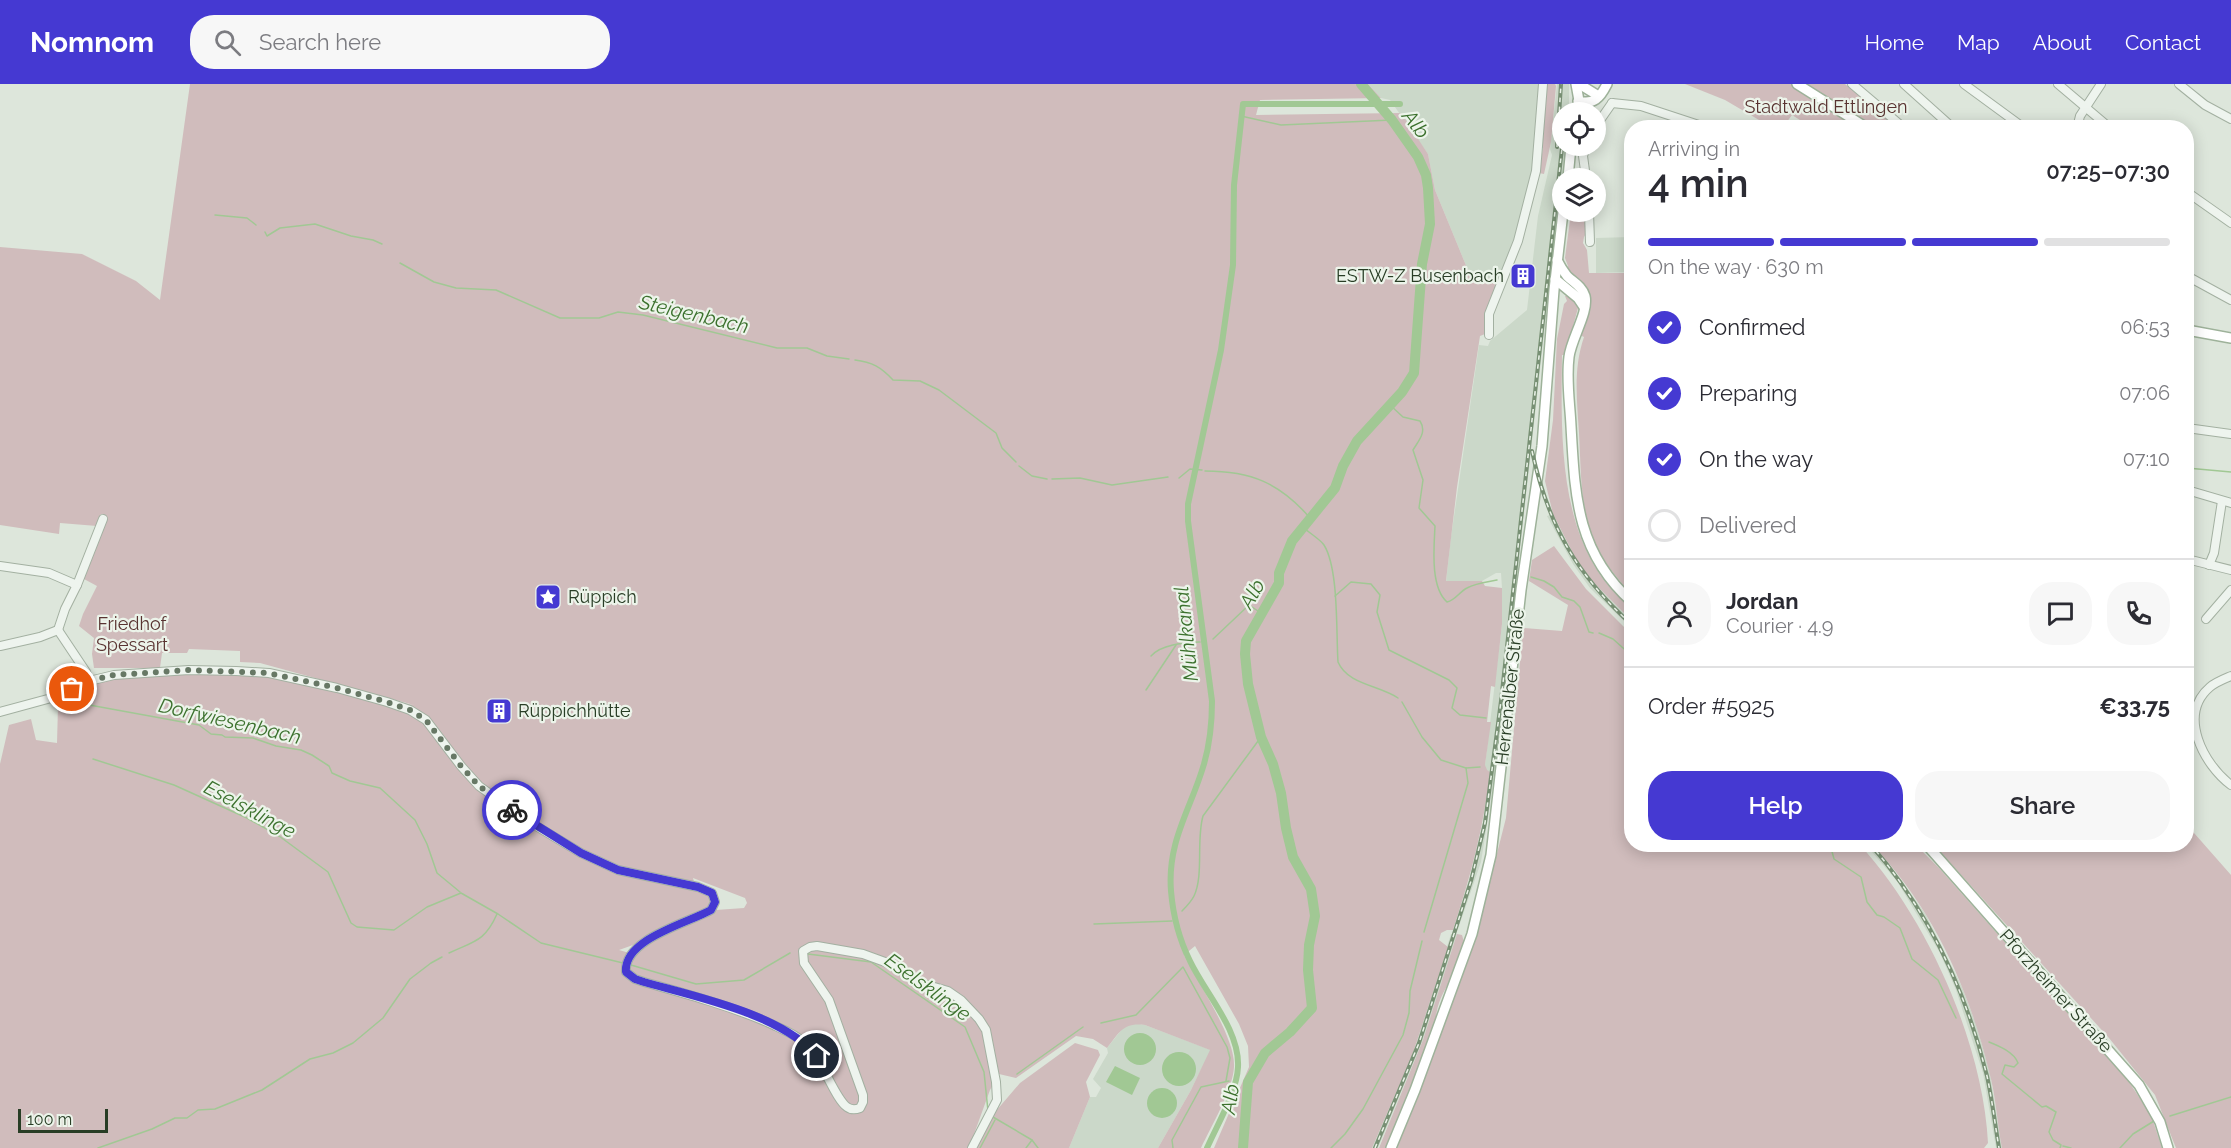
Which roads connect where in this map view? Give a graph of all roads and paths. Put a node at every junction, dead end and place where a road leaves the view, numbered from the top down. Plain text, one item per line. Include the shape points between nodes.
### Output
1 (1543, 84) edge
2 (1577, 84) edge
3 (1797, 84) edge
4 (1852, 84) edge
5 (1904, 84) edge
6 (1964, 84) edge
7 (2058, 84) edge
8 (2101, 84) edge
9 (2179, 84) edge
10 (1603, 90) edge
11 (1578, 101) joint
12 (1612, 103) junction
13 (2086, 107) junction
14 (1606, 112) edge
15 (2231, 119) edge
16 (1684, 120) edge
17 (1854, 120) edge
18 (1895, 120) edge
19 (1944, 120) edge
20 (2013, 120) edge
21 (2079, 120) edge
22 (2101, 120) edge
23 (1570, 156) edge
24 (1573, 156) edge
25 (1570, 164) junction
26 (1569, 168) edge
27 (2194, 197) edge
28 (1562, 222) edge
29 (1589, 222) edge
30 (2231, 223) edge
31 (1590, 242) dead end
32 (1557, 260) junction
33 (1568, 277) junction
34 (1555, 279) junction
35 (2194, 280) edge
36 (1571, 292) junction
37 (2231, 300) edge
38 (1553, 306) junction
39 (1584, 308) junction
40 (2194, 331) edge
41 (1489, 335) dead end
42 (2231, 338) edge
43 (2194, 429) edge
44 (2231, 434) edge
45 (2194, 493) edge
46 (2231, 503) edge
47 (2221, 505) junction
48 (103, 519) dead end
49 (2194, 561) edge
50 (2209, 565) junction
51 (0, 566) edge
52 (2231, 570) edge
53 (77, 585) junction
54 (2231, 591) edge
55 (1624, 593) edge
56 (2206, 619) dead end
57 (58, 630) junction
58 (0, 646) edge
59 (2231, 676) edge
60 (89, 681) junction
61 (0, 712) edge
62 (2231, 785) edge
63 (1933, 852) edge
64 (972, 1148) edge
65 (1391, 1148) edge
66 (2168, 1148) edge

1 - 41 street via 1536,171 1518,241 1489,314
2 - 10 main road
2 - 11 main road
3 - 17 main road
4 - 18 street
5 - 19 street
6 - 20 street
7 - 13 street
8 - 13 street
9 - 15 street
10 - 11 main road
10 - 12 street
12 - 14 street
12 - 16 street via 1641,106
13 - 21 street
13 - 22 street
23 - 25 main road
24 - 25 main road
25 - 26 main road
27 - 30 street
28 - 32 main road, Herrenalber Straße
29 - 31 street
32 - 33 main road
32 - 34 main road, Herrenalber Straße
33 - 34 main road
33 - 39 main road via 1584,293
34 - 36 main road
34 - 38 main road, Herrenalber Straße
35 - 37 street
36 - 38 main road via 1563,294
36 - 39 main road
38 - 65 main road, Herrenalber Straße via 1542,446 1521,590 1491,855 1472,934
39 - 55 main road via 1571,345 1568,368 1576,500 1591,548 1606,574
40 - 42 main road
43 - 44 street
45 - 47 street
46 - 47 street
47 - 50 street
48 - 53 street
49 - 50 street
50 - 52 street
51 - 53 street via 50,573
53 - 57 street
54 - 56 street
57 - 58 street
57 - 60 street
59 - 62 street via 2209,688 2200,701 2195,730 2212,768
60 - 61 street via 55,697
60 - 64 street via 114,675 189,670 268,673 410,710 426,720 479,786 528,821 618,870 709,891 715,899 713,907 643,943 634,950 626,972 635,979 732,1008 793,1034 817,1056 846,1107 860,1108 863,1095 829,1000 804,963 803,951 826,947 863,954 924,984 948,991 980,1019 986,1030 996,1082 994,1109
63 - 66 main road, Pforzheimer Straße via 2139,1085 2160,1122

